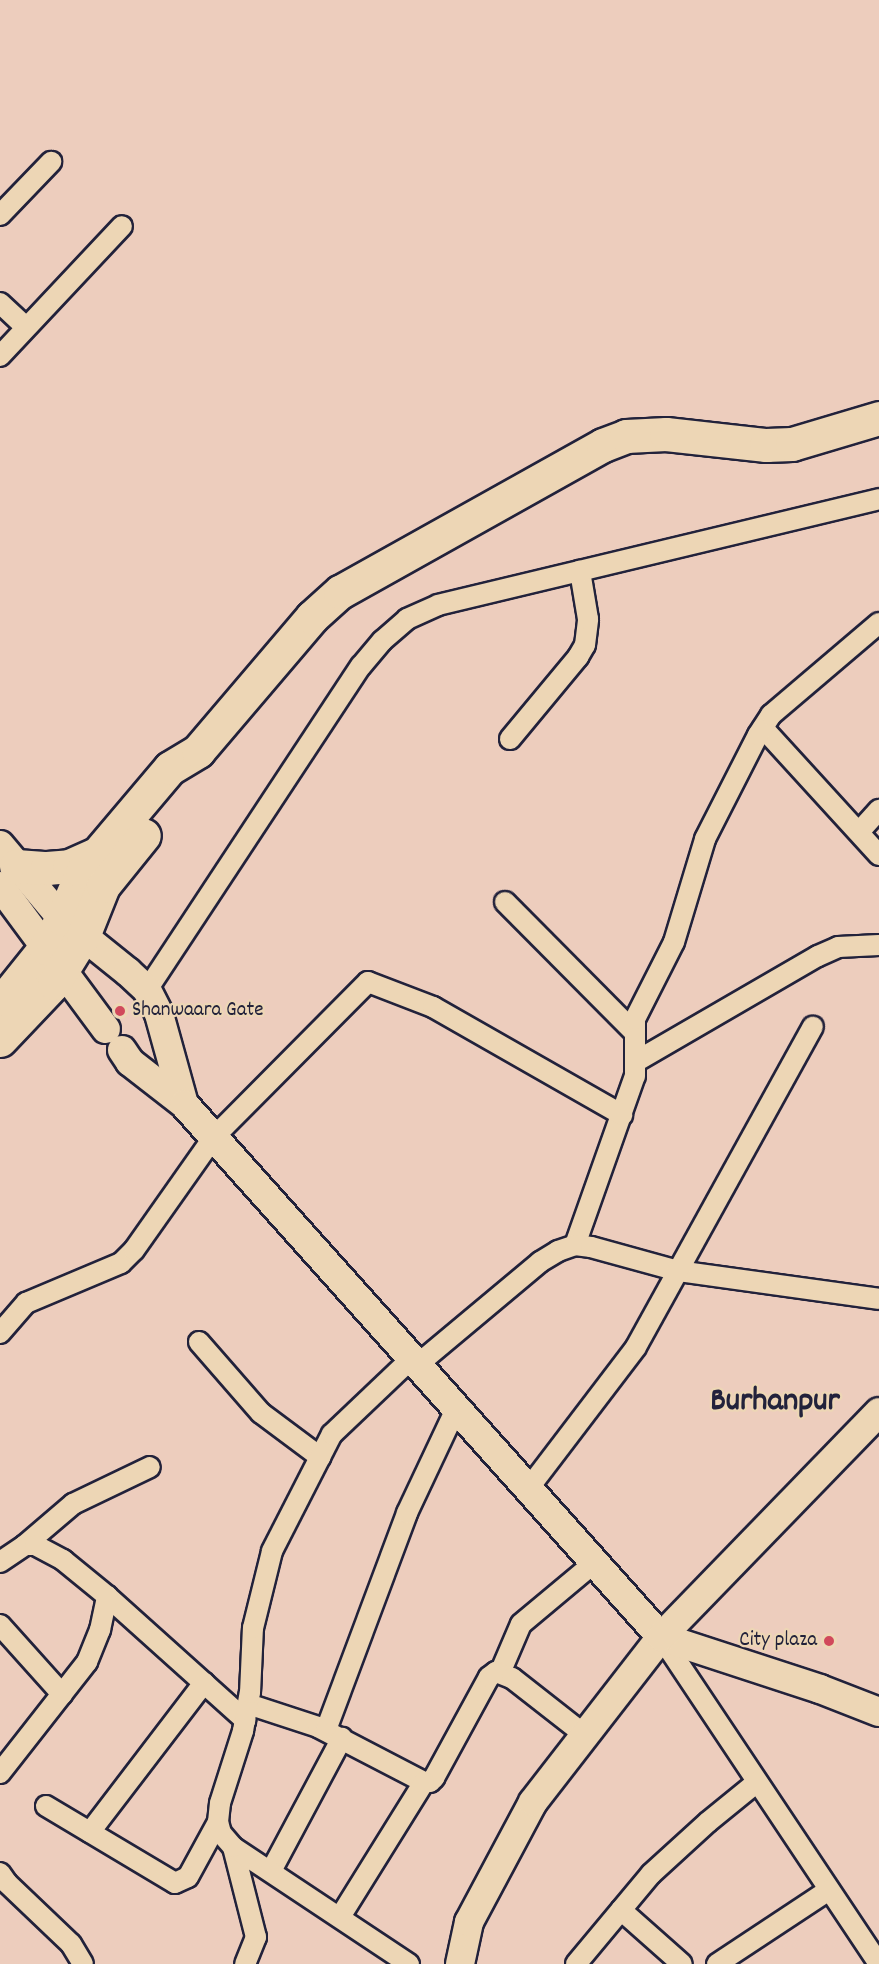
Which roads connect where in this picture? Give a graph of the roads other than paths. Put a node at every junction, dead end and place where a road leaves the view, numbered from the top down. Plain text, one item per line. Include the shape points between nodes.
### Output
1 (51, 162) dead end
2 (0, 215) edge
3 (122, 226) dead end
4 (0, 303) edge
5 (26, 327) junction
6 (0, 356) edge
7 (879, 418) edge
8 (879, 499) edge
9 (580, 571) junction
10 (879, 623) edge
11 (763, 728) junction
12 (510, 739) dead end
13 (198, 751) junction
14 (879, 810) edge
15 (859, 832) junction
16 (98, 853) junction
17 (879, 855) edge
18 (5, 866) edge
19 (505, 902) dead end
20 (73, 927) junction
21 (879, 945) edge
22 (54, 959) junction
23 (147, 990) junction
24 (0, 1004) edge
25 (813, 1027) dead end
26 (633, 1031) junction
27 (0, 1040) edge
28 (635, 1062) junction
29 (184, 1104) junction
30 (622, 1115) junction
31 (213, 1138) junction
32 (575, 1245) junction
33 (678, 1271) junction
34 (879, 1299) edge
35 (0, 1333) edge
36 (199, 1342) dead end
37 (414, 1362) junction
38 (456, 1409) junction
39 (879, 1412) edge
40 (320, 1457) junction
41 (150, 1467) dead end
42 (528, 1488) junction
43 (25, 1545) junction
44 (0, 1562) edge
45 (594, 1563) junction
46 (107, 1596) junction
47 (0, 1625) edge
48 (661, 1637) junction
49 (500, 1672) junction
50 (204, 1683) junction
51 (62, 1694) junction
52 (246, 1712) junction
53 (879, 1712) edge
54 (334, 1734) junction
55 (585, 1735) junction
56 (0, 1773) edge
57 (424, 1782) junction
58 (757, 1782) junction
59 (46, 1806) dead end
60 (218, 1822) junction
61 (90, 1832) junction
62 (233, 1846) junction
63 (271, 1871) junction
64 (0, 1873) edge
65 (830, 1890) junction
66 (621, 1910) junction
67 (340, 1917) junction
68 (83, 1964) edge
69 (245, 1964) edge
70 (409, 1964) edge
71 (460, 1964) edge
72 (576, 1964) edge
73 (682, 1964) edge
74 (717, 1964) edge
75 (879, 1964) edge

1 - 2 street
3 - 5 street
4 - 5 street
5 - 6 street
7 - 13 highway via 792,444 766,445 666,434 626,436 603,446 340,592 312,617
8 - 9 street
9 - 12 street via 588,619 585,645
9 - 23 street via 438,605 407,619 382,641 361,666
10 - 11 street via 790,697
11 - 15 street
11 - 26 street via 705,839 674,942 635,1019
13 - 16 highway via 170,768
13 - 20 highway via 185,785
14 - 15 street
15 - 17 street
16 - 18 highway via 69,866
16 - 20 highway via 82,872
18 - 20 main road
18 - 22 main road
19 - 26 street
20 - 22 highway
20 - 23 main road
21 - 28 street via 838,947 818,956
22 - 24 highway
22 - 27 highway via 54,983
22 - 29 main road via 130,1062
23 - 29 main road via 159,1014
25 - 33 street
26 - 28 street
28 - 30 street via 635,1076
29 - 31 main road
30 - 31 street via 433,1007 368,982
30 - 32 street
31 - 35 street via 121,1263 26,1303
31 - 37 main road
32 - 33 street
32 - 37 street via 540,1263
33 - 34 street
33 - 42 street via 629,1358
36 - 40 street via 261,1413
37 - 38 main road
37 - 40 street via 337,1429
38 - 42 main road
38 - 54 street via 407,1513
39 - 48 main road
40 - 52 street via 270,1558 253,1628
41 - 43 street via 73,1504
42 - 45 main road
43 - 44 street
43 - 46 street via 46,1550
45 - 48 main road
45 - 49 street via 521,1624
46 - 50 street
46 - 51 street via 95,1647
47 - 51 street
48 - 53 main road
48 - 55 main road
48 - 58 street
49 - 55 street
49 - 57 street via 489,1677 434,1778
50 - 52 street
50 - 61 street
51 - 56 street
52 - 54 street
52 - 60 street
54 - 57 street
54 - 63 street
55 - 71 main road via 533,1802 469,1922
57 - 67 street
58 - 65 street
58 - 66 street via 651,1874
59 - 61 street
60 - 61 street via 188,1877 175,1883
60 - 62 street via 221,1833
62 - 63 street
62 - 69 street via 256,1937
63 - 67 street
64 - 68 street via 71,1944
65 - 74 street
65 - 75 street
66 - 72 street
66 - 73 street
67 - 70 street

